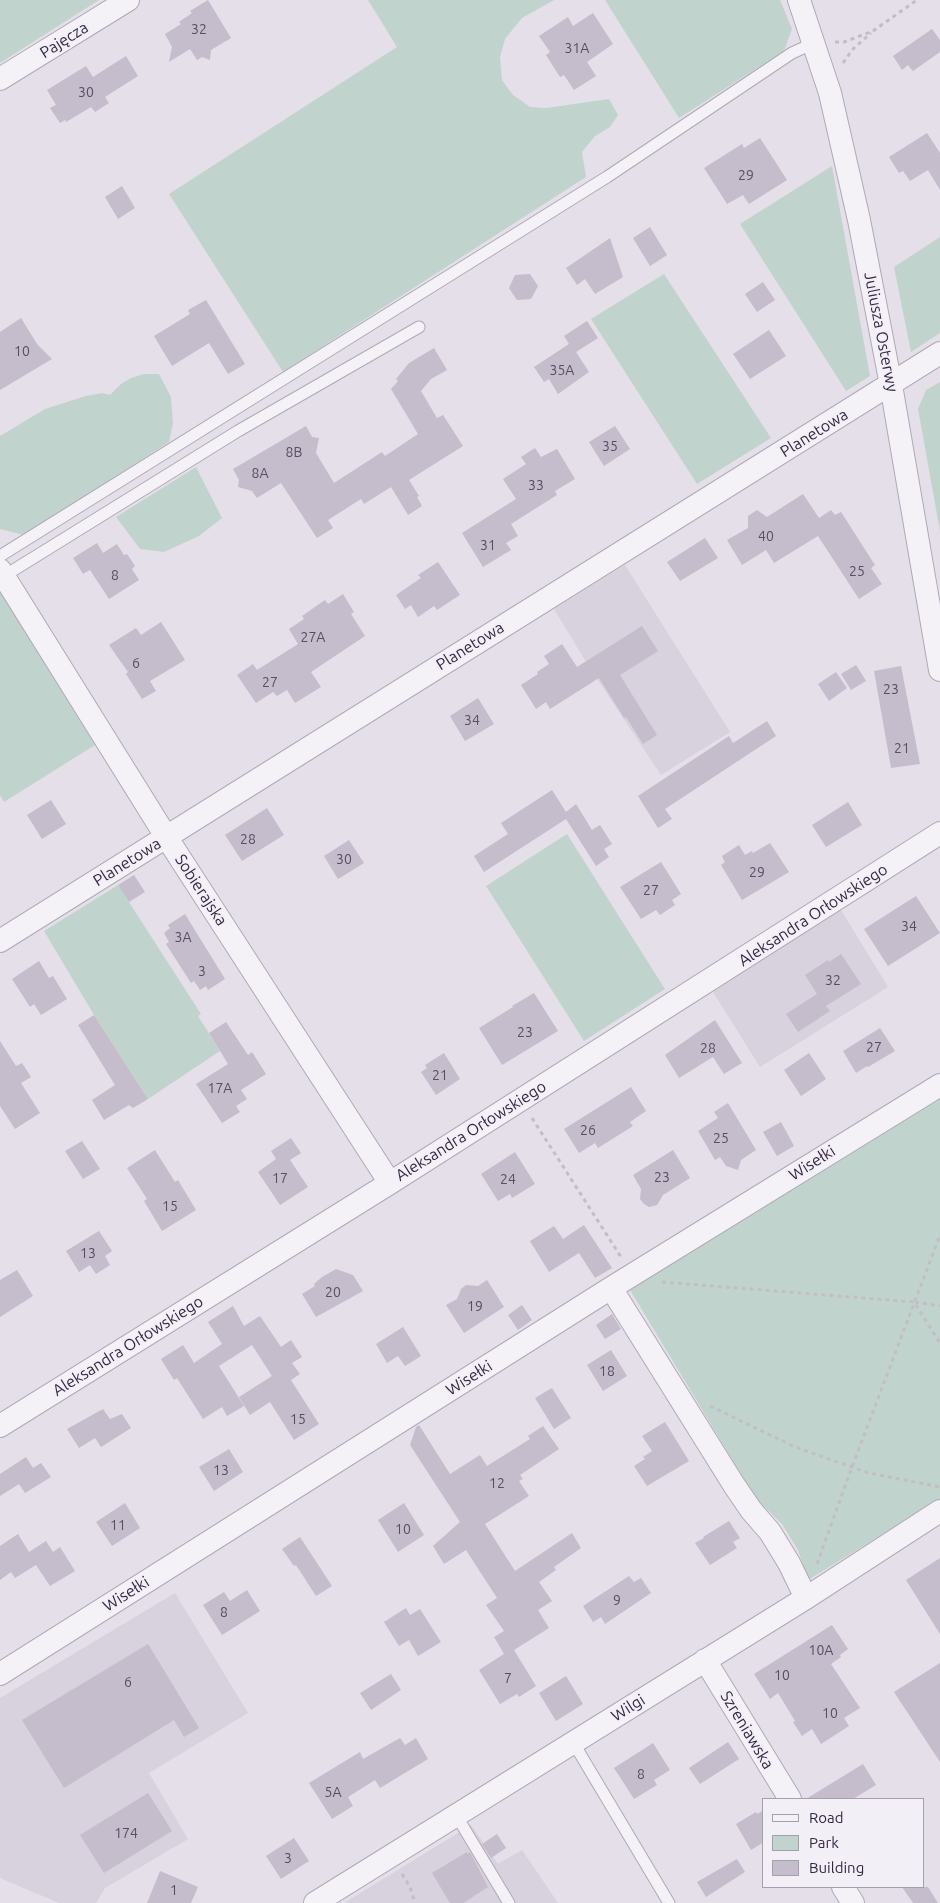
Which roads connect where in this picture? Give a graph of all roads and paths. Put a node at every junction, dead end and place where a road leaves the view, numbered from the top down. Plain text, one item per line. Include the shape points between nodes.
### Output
1 (128, 0) edge
2 (799, 0) edge
3 (917, 0) edge
4 (873, 31) junction
5 (814, 42) junction
6 (0, 79) edge
7 (830, 93) junction
8 (419, 327) dead end
9 (940, 353) edge
10 (891, 385) junction
11 (1, 567) edge
12 (940, 670) edge
13 (940, 833) edge
14 (167, 838) junction
15 (0, 940) edge
16 (940, 1085) edge
17 (520, 1100) junction
18 (390, 1183) junction
19 (940, 1235) edge
20 (632, 1274) junction
21 (611, 1288) junction
22 (914, 1302) junction
23 (940, 1306) edge
24 (940, 1343) edge
25 (708, 1405) dead end
26 (0, 1426) edge
27 (852, 1467) junction
28 (940, 1487) edge
29 (940, 1511) edge
30 (806, 1598) junction
31 (705, 1660) junction
32 (0, 1674) edge
33 (573, 1742) junction
34 (789, 1798) edge
35 (456, 1815) junction
36 (391, 1856) junction
37 (844, 1888) edge
38 (315, 1903) edge
39 (415, 1903) edge
40 (509, 1903) edge
41 (669, 1903) edge
42 (853, 1903) edge

1 - 6 street, Pajęcza
2 - 5 street, Juliusza Osterwy
3 - 4 path
4 - 5 path via 844,42
4 - 7 path via 853,49 838,71
5 - 7 street, Juliusza Osterwy
5 - 11 lane via 792,53 607,177
7 - 10 street, Juliusza Osterwy
8 - 11 lane
9 - 10 street, Planetowa
10 - 12 street, Juliusza Osterwy
10 - 14 street, Planetowa
11 - 14 street, Sobierajska
13 - 17 street, Aleksandra Orłowskiego
14 - 15 street, Planetowa
14 - 18 street, Sobierajska
16 - 20 street, Wisełki
17 - 18 street, Aleksandra Orłowskiego
17 - 20 path
18 - 26 street, Aleksandra Orłowskiego
19 - 22 path
20 - 21 street, Wisełki
20 - 22 path via 647,1281
21 - 30 street via 734,1485 770,1532
21 - 32 street, Wisełki
22 - 23 path
22 - 24 path
22 - 27 path
25 - 27 path via 795,1447
27 - 28 path via 869,1474
27 - 30 path
29 - 30 street, Wilgi
30 - 31 street, Wilgi
31 - 33 street, Wilgi
31 - 34 street, Szreniawska
33 - 35 street, Wilgi
33 - 41 lane
35 - 36 street, Wilgi
35 - 40 lane
36 - 38 street, Wilgi
36 - 39 path via 410,1887
37 - 42 street

